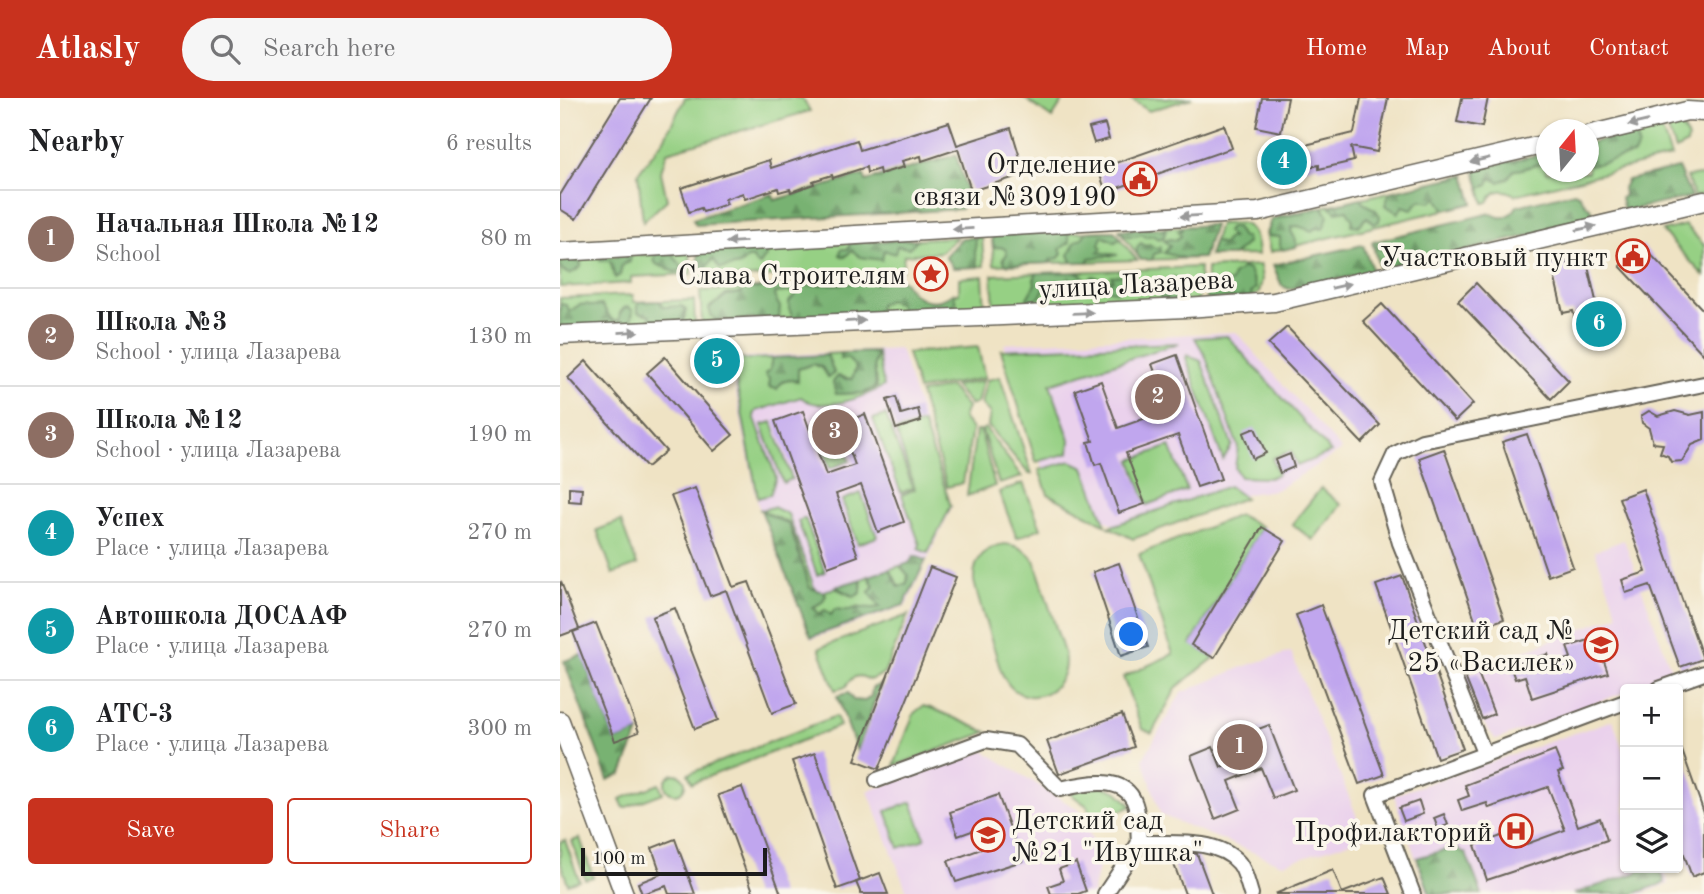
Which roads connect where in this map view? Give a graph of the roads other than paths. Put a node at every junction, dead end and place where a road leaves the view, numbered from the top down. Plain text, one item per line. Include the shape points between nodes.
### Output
1 (1704, 112) edge
2 (1599, 132) edge
3 (1536, 146) edge
4 (1704, 201) edge
5 (560, 252) edge
6 (560, 335) edge
7 (1704, 384) edge
8 (1704, 673) edge
9 (1673, 684) edge
10 (1620, 704) edge
11 (560, 721) edge
12 (1484, 753) junction
13 (877, 780) dead end
14 (1139, 843) junction
15 (624, 894) edge
16 (1105, 894) edge
17 (1251, 894) edge
18 (1413, 894) edge

1 -> 2 main road via 1687,111
3 -> 5 main road via 1258,212
6 -> 4 main road, улица Лазарева via 1275,302
7 - 12 street via 1422,441 1395,454 1382,482 1399,542
8 - 9 street
10 - 12 street
11 - 15 main road
12 - 18 street via 1375,795
13 - 14 street via 986,740 1017,745 1060,789 1099,781 1127,792 1135,802
14 - 16 street
14 - 17 street via 1191,843 1220,851 1240,864

